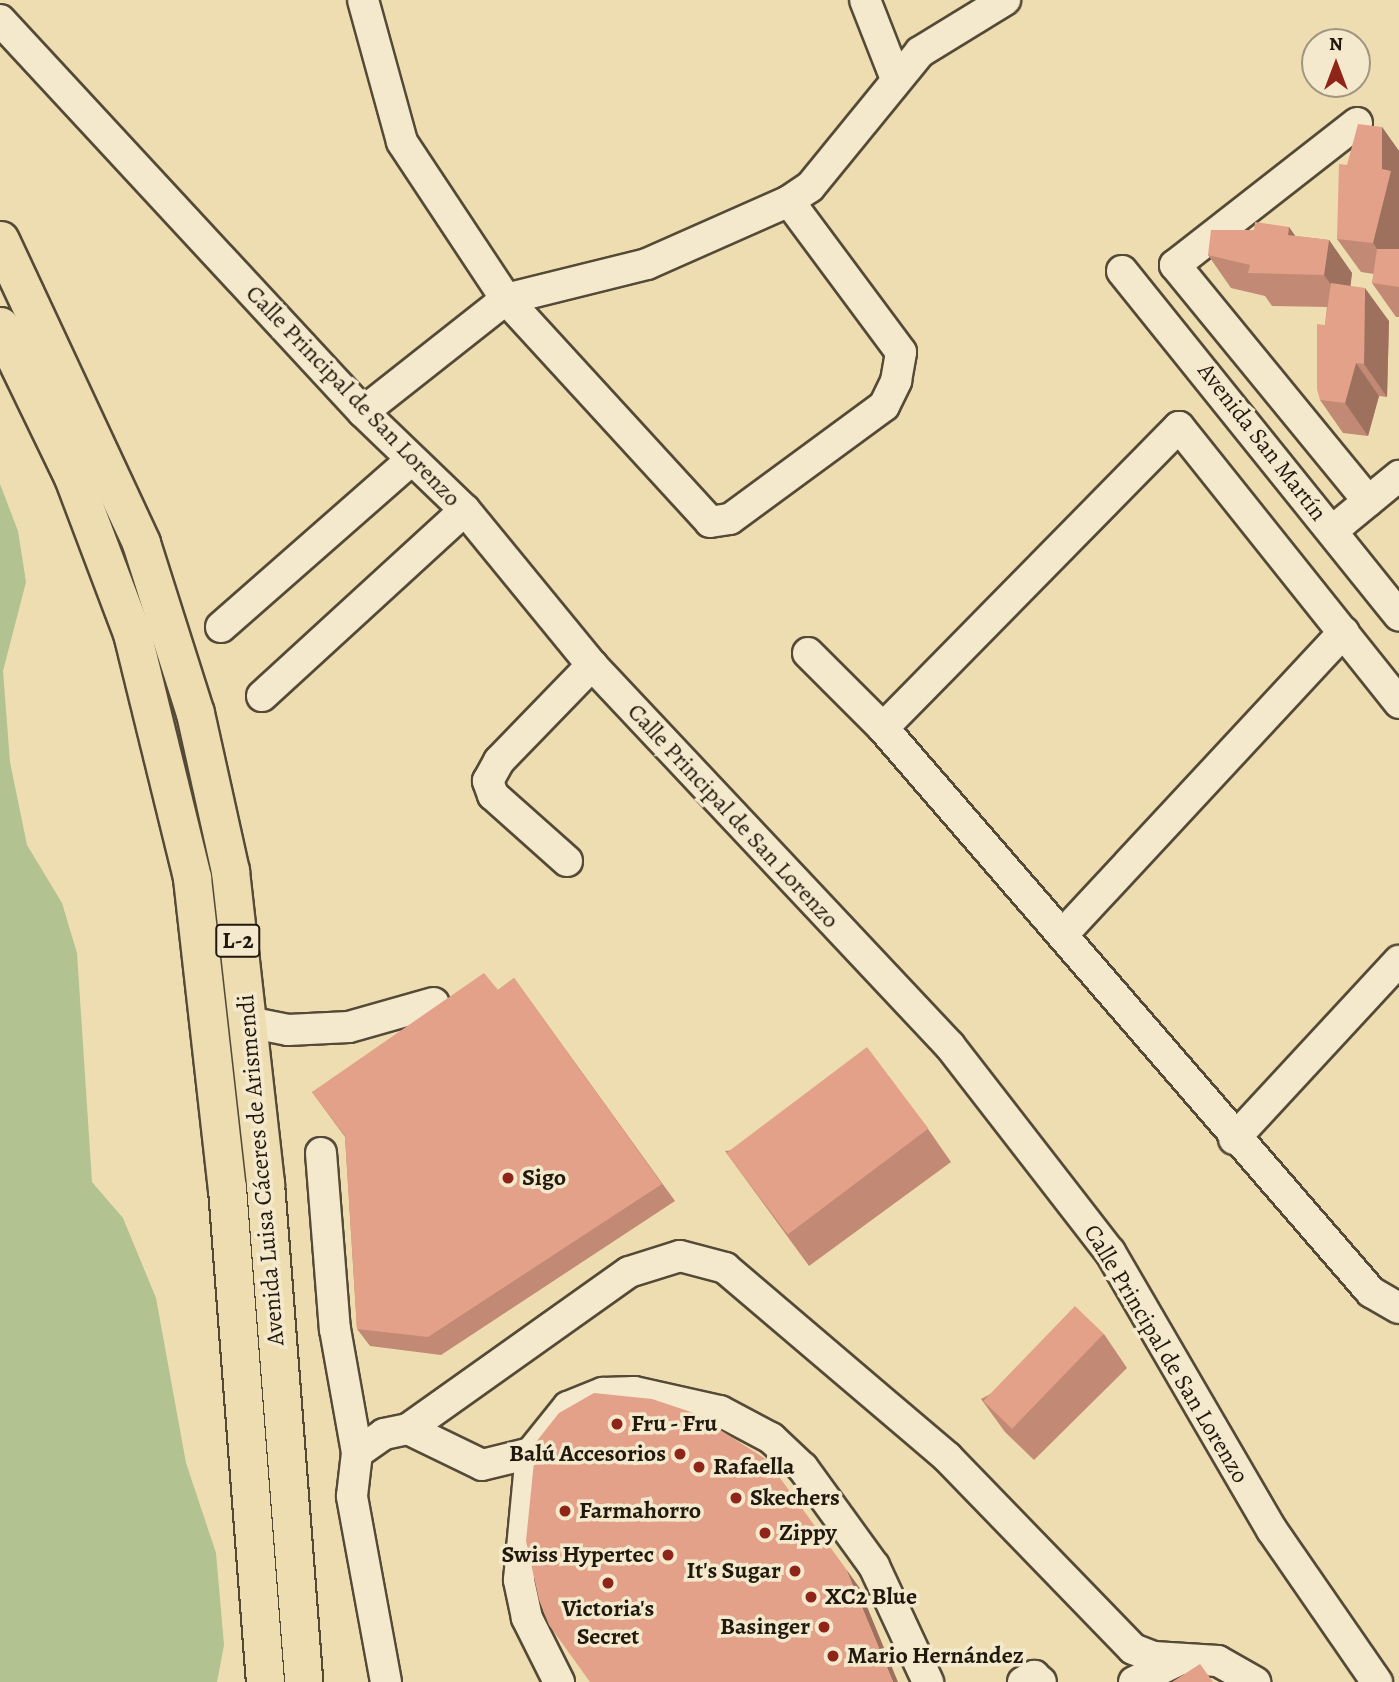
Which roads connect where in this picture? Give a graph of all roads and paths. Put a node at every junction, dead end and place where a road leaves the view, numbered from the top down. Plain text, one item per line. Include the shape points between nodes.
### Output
1 (363, 0) edge
2 (865, 0) edge
3 (1006, 0) edge
4 (0, 20) edge
5 (897, 79) junction
6 (1357, 123) edge
7 (789, 201) junction
8 (0, 240) edge
9 (1122, 271) dead end
10 (506, 299) junction
11 (0, 326) edge
12 (363, 412) junction
13 (410, 461) junction
14 (1399, 476) edge
15 (1368, 501) junction
16 (465, 510) junction
17 (1332, 531) junction
18 (1399, 617) edge
19 (221, 626) dead end
20 (1344, 632) junction
21 (808, 653) dead end
22 (592, 665) junction
23 (262, 696) dead end
24 (1399, 703) edge
25 (883, 728) junction
26 (567, 861) dead end
27 (1064, 933) junction
28 (1399, 961) edge
29 (434, 1003) dead end
30 (248, 1022) junction
31 (1234, 1139) junction
32 (321, 1153) dead end
33 (1399, 1308) edge
34 (408, 1429) junction
35 (357, 1453) junction
36 (530, 1453) junction
37 (287, 1469) junction
38 (1178, 1660) junction
39 (265, 1682) edge
40 (303, 1682) edge
41 (317, 1682) edge
42 (386, 1682) edge
43 (559, 1682) edge
44 (928, 1682) edge
45 (1023, 1682) edge
46 (1041, 1682) edge
47 (1134, 1682) edge
48 (1255, 1682) edge
49 (1377, 1682) edge

1 - 10 street via 402,142
2 - 5 street
3 - 5 street via 920,52
4 - 12 street, Calle Principal de San Lorenzo
5 - 7 street via 810,187
6 - 15 street via 1175,265
7 - 10 street via 647,264
7 - 10 street via 901,352 897,382 884,406 730,519 710,522 695,510
8 - 30 main road, Avenida Luisa Cáceres de Arismendi / L-2 via 108,462 169,622 230,871
9 - 17 street, Avenida San Martín
10 - 12 street
11 - 39 main road, Avenida Luisa Cáceres de Arismendi / L-2 via 73,477 132,633 192,878 227,1188
12 - 13 street, Calle Principal de San Lorenzo
13 - 16 street, Calle Principal de San Lorenzo
13 - 19 street
14 - 15 street
15 - 17 street
16 - 22 street, Calle Principal de San Lorenzo
16 - 23 street
17 - 18 street, Avenida San Martín
20 - 24 street
20 - 25 street via 1179,427
20 - 27 street
21 - 25 street
22 - 26 street via 499,761 488,782 493,795
22 - 49 street, Calle Principal de San Lorenzo via 950,1046 1110,1252 1272,1531
25 - 27 street
27 - 31 street
28 - 31 street
29 - 30 street via 349,1027 288,1030
30 - 37 main road, Avenida Luisa Cáceres de Arismendi / L-2
31 - 33 street via 1371,1292
32 - 35 street via 335,1329
34 - 35 street via 384,1434
34 - 36 street via 482,1465
34 - 38 street via 629,1272 664,1258 696,1256 725,1268 947,1457 1133,1649
35 - 42 street via 352,1496
36 - 43 street via 519,1580 527,1618
36 - 44 street via 568,1407 603,1393 680,1398 771,1438 803,1468 874,1566
37 - 40 main road, Avenida Luisa Cáceres de Arismendi / L-2
37 - 41 street
38 - 47 street
38 - 48 street via 1218,1661
45 - 46 street via 1034,1675

